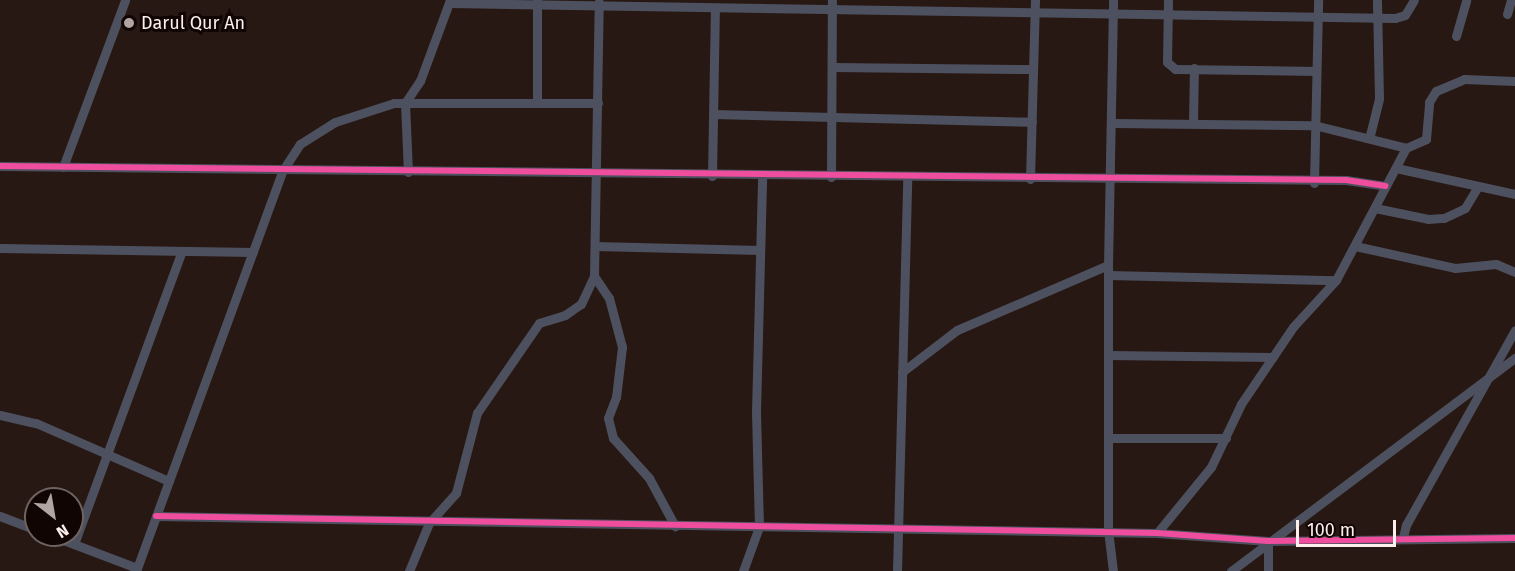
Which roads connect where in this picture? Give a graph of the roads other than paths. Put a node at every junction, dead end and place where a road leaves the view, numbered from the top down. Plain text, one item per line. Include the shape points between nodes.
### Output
1 (126, 0) edge
2 (1035, 0) edge
3 (1113, 0) edge
4 (1168, 0) edge
5 (1318, 0) edge
6 (1377, 0) edge
7 (1414, 0) edge
8 (1466, 0) edge
9 (1511, 0) edge
10 (449, 2) edge
11 (537, 2) edge
12 (599, 3) edge
13 (832, 5) edge
14 (908, 5) edge
15 (969, 5) edge
16 (715, 8) junction
17 (1035, 11) junction
18 (1113, 13) junction
19 (1507, 14) dead end
20 (1168, 15) junction
21 (1318, 17) junction
22 (1377, 18) junction
23 (1456, 36) dead end
24 (832, 67) junction
25 (1194, 68) junction
26 (1033, 69) junction
27 (1316, 71) junction
28 (1515, 81) edge
29 (405, 103) junction
30 (537, 103) junction
31 (598, 103) junction
32 (713, 114) junction
33 (831, 117) junction
34 (1032, 122) junction
35 (1111, 123) junction
36 (1192, 123) junction
37 (1314, 125) junction
38 (1370, 135) junction
39 (1406, 148) junction
40 (0, 166) edge
41 (63, 167) junction
42 (1396, 168) junction
43 (283, 170) junction
44 (408, 172) junction
45 (596, 174) junction
46 (712, 176) junction
47 (762, 176) junction
48 (831, 177) junction
49 (907, 178) junction
50 (1030, 179) junction
51 (1109, 180) junction
52 (1314, 183) junction
53 (1386, 186) junction
54 (1477, 188) junction
55 (1515, 194) edge
56 (1375, 208) junction
57 (595, 246) junction
58 (1355, 246) junction
59 (0, 248) edge
60 (760, 250) junction
61 (182, 251) junction
62 (253, 252) junction
63 (1107, 270) junction
64 (1514, 271) edge
65 (594, 276) junction
66 (1336, 280) junction
67 (1515, 330) edge
68 (1108, 355) junction
69 (1273, 357) junction
70 (1515, 358) edge
71 (902, 372) junction
72 (1489, 379) junction
73 (0, 415) edge
74 (1108, 438) junction
75 (1226, 438) junction
76 (107, 454) junction
77 (168, 481) junction
78 (0, 516) edge
79 (156, 516) junction
80 (84, 517) edge
81 (429, 522) junction
82 (24, 525) edge
83 (675, 526) junction
84 (759, 527) junction
85 (897, 529) junction
86 (1108, 532) junction
87 (1157, 533) junction
88 (1403, 537) junction
89 (1515, 538) edge
90 (1268, 541) junction
91 (81, 547) edge
92 (1245, 558) junction
93 (136, 569) edge
94 (409, 571) edge
95 (743, 571) edge
96 (897, 571) edge
97 (1113, 571) edge
98 (1231, 571) edge
99 (1244, 571) edge
100 (1268, 571) edge

1 - 41 street
2 - 17 street
3 - 18 street
4 - 20 street
5 - 21 street
6 - 22 street
7 - 22 street via 1405,15
8 - 23 street
9 - 19 street
10 - 11 street
10 - 29 street via 420,81
11 - 12 street
11 - 30 street
12 - 16 street
12 - 31 street
13 - 14 street
13 - 16 street
13 - 24 street
14 - 15 street
15 - 17 street
16 - 32 street
17 - 18 street
17 - 26 street
18 - 20 street
18 - 35 street
20 - 21 street
20 - 25 street via 1167,62 1174,69
21 - 22 street
21 - 27 street
22 - 38 street via 1378,98
24 - 26 street
24 - 33 street
25 - 27 street
25 - 36 street
26 - 34 street
27 - 37 street
28 - 39 street via 1464,79 1436,91 1429,102 1426,139
29 - 30 street
29 - 43 street via 380,106 335,122 300,144
29 - 44 street
30 - 31 street
31 - 45 street
32 - 33 street
32 - 46 street
33 - 34 street
33 - 48 street
34 - 50 street
35 - 36 street
35 - 51 street
36 - 37 street
37 - 38 street
37 - 52 street
38 - 39 street
39 - 42 street
40 - 41 street
41 - 43 street
42 - 53 street
42 - 54 street
43 - 44 street
43 - 62 street
44 - 45 street
45 - 46 street
45 - 57 street
46 - 47 street
47 - 48 street
47 - 60 street
48 - 49 street
49 - 50 street
49 - 71 street
50 - 51 street
51 - 52 street
51 - 63 street
52 - 53 street via 1346,180
53 - 56 street
54 - 55 street
54 - 56 street via 1465,208 1444,218 1428,219
56 - 58 street
57 - 60 street
57 - 65 street
58 - 64 street via 1455,268 1496,264
58 - 66 street
59 - 61 street
60 - 84 street via 756,412
61 - 62 street
61 - 76 street
62 - 77 street
63 - 66 street
63 - 68 street
63 - 71 street via 957,330
65 - 81 street via 581,304 565,315 539,323 477,413 456,494
65 - 83 street via 609,298 622,346 616,397 608,418 613,438 649,478
66 - 69 street via 1293,327
67 - 72 street
68 - 69 street
68 - 74 street
69 - 75 street via 1241,404
70 - 72 street
71 - 85 street
72 - 88 street via 1406,525
72 - 90 street
73 - 76 street via 36,423
74 - 75 street
74 - 86 street
75 - 87 street via 1205,476
76 - 77 street
76 - 80 street
77 - 79 street
78 - 82 street
79 - 81 street
79 - 93 street
81 - 83 street
81 - 94 street
83 - 84 street
84 - 85 street
84 - 95 street
85 - 86 street
85 - 96 street
86 - 87 street
86 - 97 street
87 - 90 street
88 - 89 street
88 - 90 street
90 - 92 street
90 - 100 street
91 - 93 street
92 - 98 street
92 - 99 street

